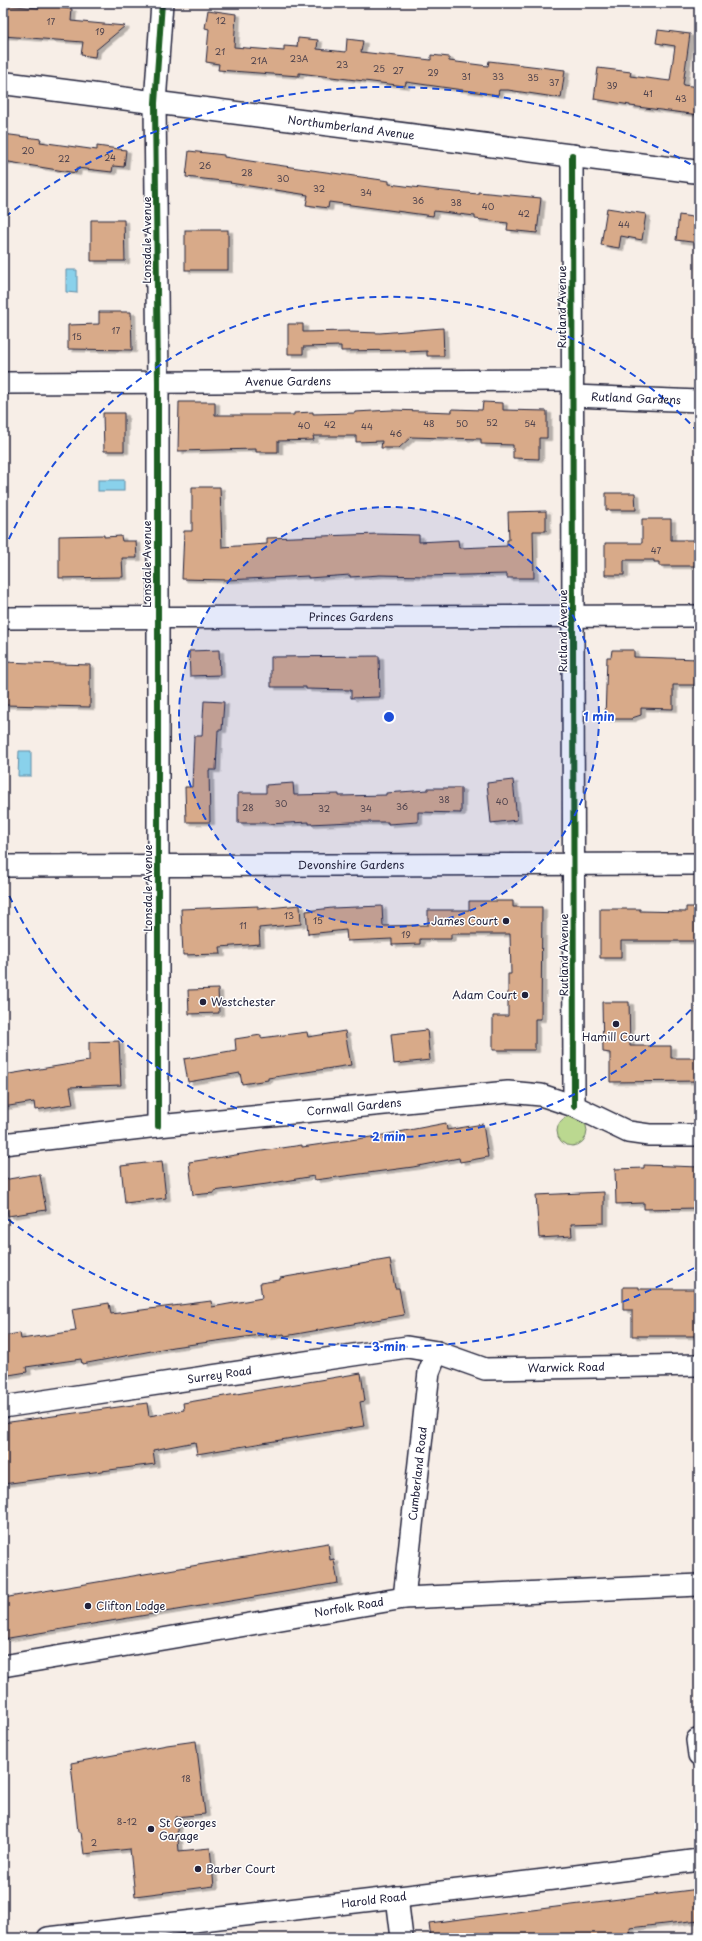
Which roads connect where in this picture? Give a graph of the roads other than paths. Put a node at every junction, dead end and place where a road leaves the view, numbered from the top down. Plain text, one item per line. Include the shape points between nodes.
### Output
1 (162, 3) edge
2 (3, 83) edge
3 (156, 103) junction
4 (572, 155) junction
5 (699, 172) edge
6 (3, 383) edge
7 (158, 383) junction
8 (572, 388) junction
9 (699, 401) edge
10 (699, 616) edge
11 (157, 617) junction
12 (573, 617) junction
13 (3, 618) edge
14 (699, 864) edge
15 (574, 865) junction
16 (3, 866) edge
17 (158, 866) junction
18 (574, 1106) junction
19 (158, 1126) junction
20 (699, 1135) edge
21 (3, 1144) edge
22 (437, 1352) junction
23 (699, 1365) edge
24 (3, 1407) edge
25 (699, 1584) edge
26 (404, 1598) junction
27 (3, 1666) edge
28 (699, 1860) edge
29 (397, 1897) junction
30 (48, 1938) edge
31 (402, 1938) edge

1 - 3 street, Lonsdale Avenue
2 - 3 street, Northumberland Avenue
3 - 4 street, Northumberland Avenue
3 - 7 street, Lonsdale Avenue
4 - 5 street, Northumberland Avenue
4 - 8 street, Rutland Avenue
6 - 7 street, Avenue Gardens
7 - 8 street, Avenue Gardens
7 - 11 street, Lonsdale Avenue
8 - 9 street, Rutland Gardens
8 - 12 street, Rutland Avenue
10 - 12 street, Princes Gardens
11 - 12 street, Princes Gardens
11 - 13 street, Princes Gardens
11 - 17 street, Lonsdale Avenue
12 - 15 street, Rutland Avenue
14 - 15 street, Devonshire Gardens
15 - 17 street, Devonshire Gardens
15 - 18 street, Rutland Avenue
16 - 17 street, Devonshire Gardens
17 - 19 street, Lonsdale Avenue
18 - 19 street, Cornwall Gardens via 541,1095 508,1092
18 - 20 street, Cornwall Gardens via 628,1132 649,1135
19 - 21 street, Cornwall Gardens
22 - 23 street, Warwick Road via 484,1369
22 - 24 street, Surrey Road via 407,1347
22 - 26 street, Cumberland Road via 429,1372
25 - 26 street, Norfolk Road
26 - 27 street, Norfolk Road
28 - 29 street, Harold Road
29 - 30 street, Harold Road
29 - 31 street

